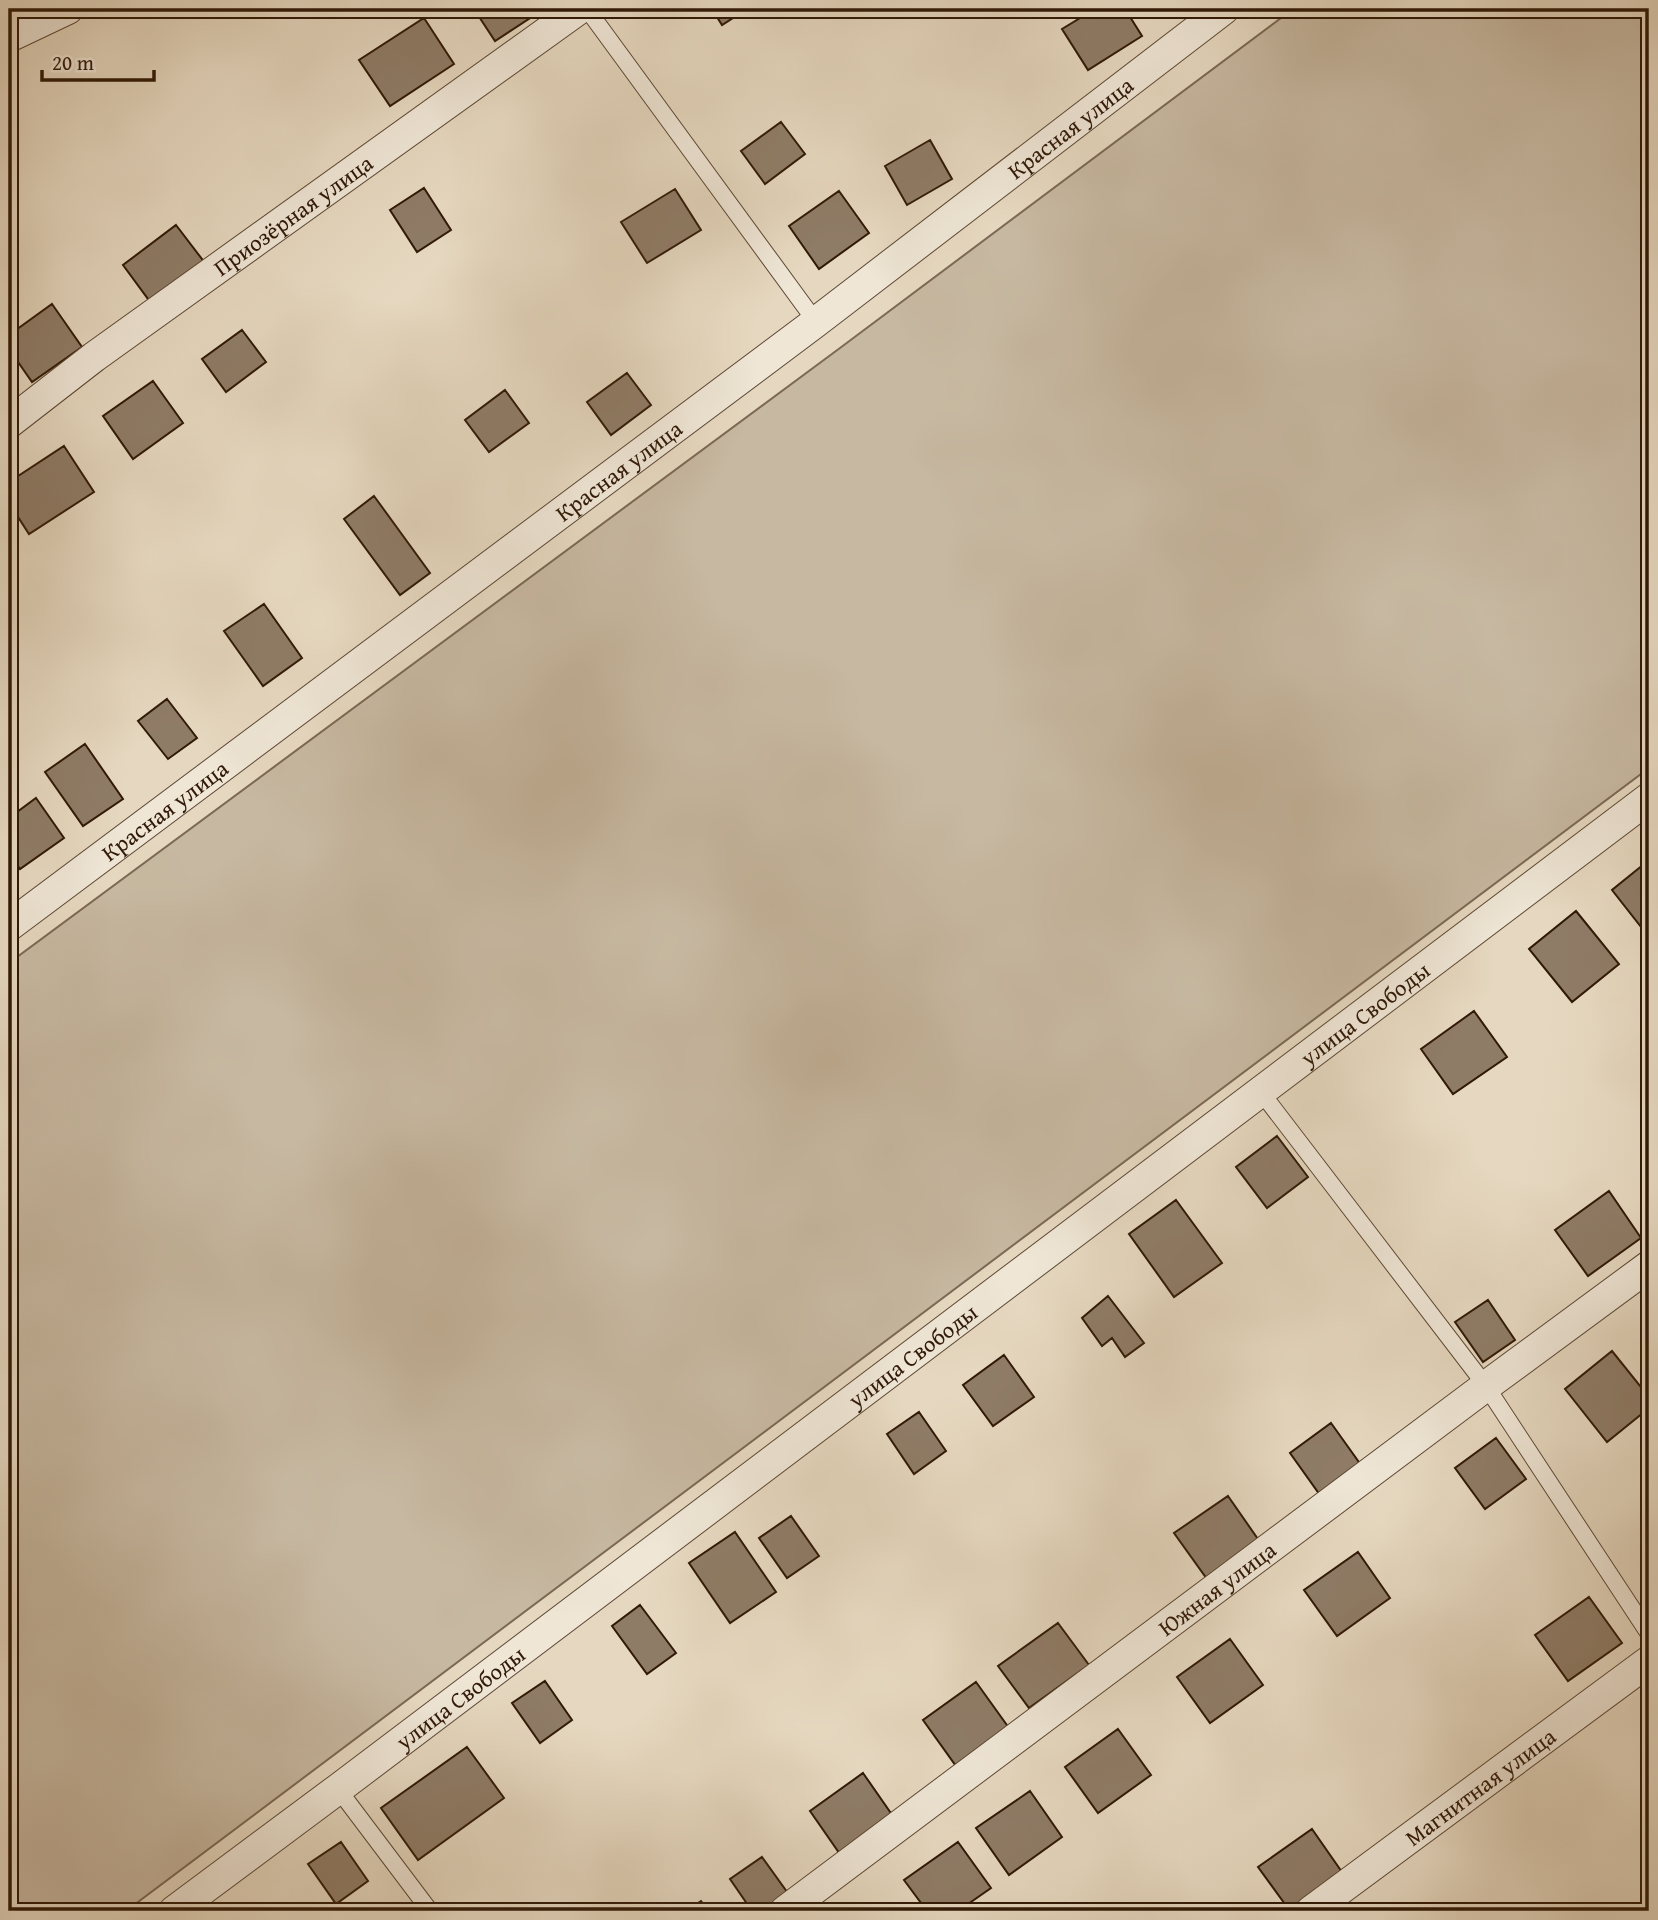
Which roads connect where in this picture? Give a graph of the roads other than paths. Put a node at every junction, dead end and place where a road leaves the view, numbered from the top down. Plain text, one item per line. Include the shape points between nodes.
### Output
1 (68, 9) edge
2 (579, 9) edge
3 (587, 9) edge
4 (1224, 9) edge
5 (9, 37) edge
6 (816, 322) junction
7 (9, 423) edge
8 (1649, 798) edge
9 (9, 926) edge
10 (1261, 1092) junction
11 (1649, 1266) edge
12 (1486, 1386) junction
13 (1649, 1634) edge
14 (1649, 1661) edge
15 (338, 1789) junction
16 (174, 1911) edge
17 (430, 1911) edge
18 (785, 1911) edge
19 (1311, 1911) edge

1 - 5 street
2 - 7 street, Приозёрная улица
3 - 6 lane
4 - 6 street, Красная улица
6 - 9 street, Красная улица
8 - 10 street, улица Свободы
10 - 12 lane
10 - 15 street, улица Свободы
11 - 12 street, Южная улица
12 - 13 lane
12 - 18 street, Южная улица
14 - 19 street, Магнитная улица
15 - 16 street, улица Свободы
15 - 17 lane

